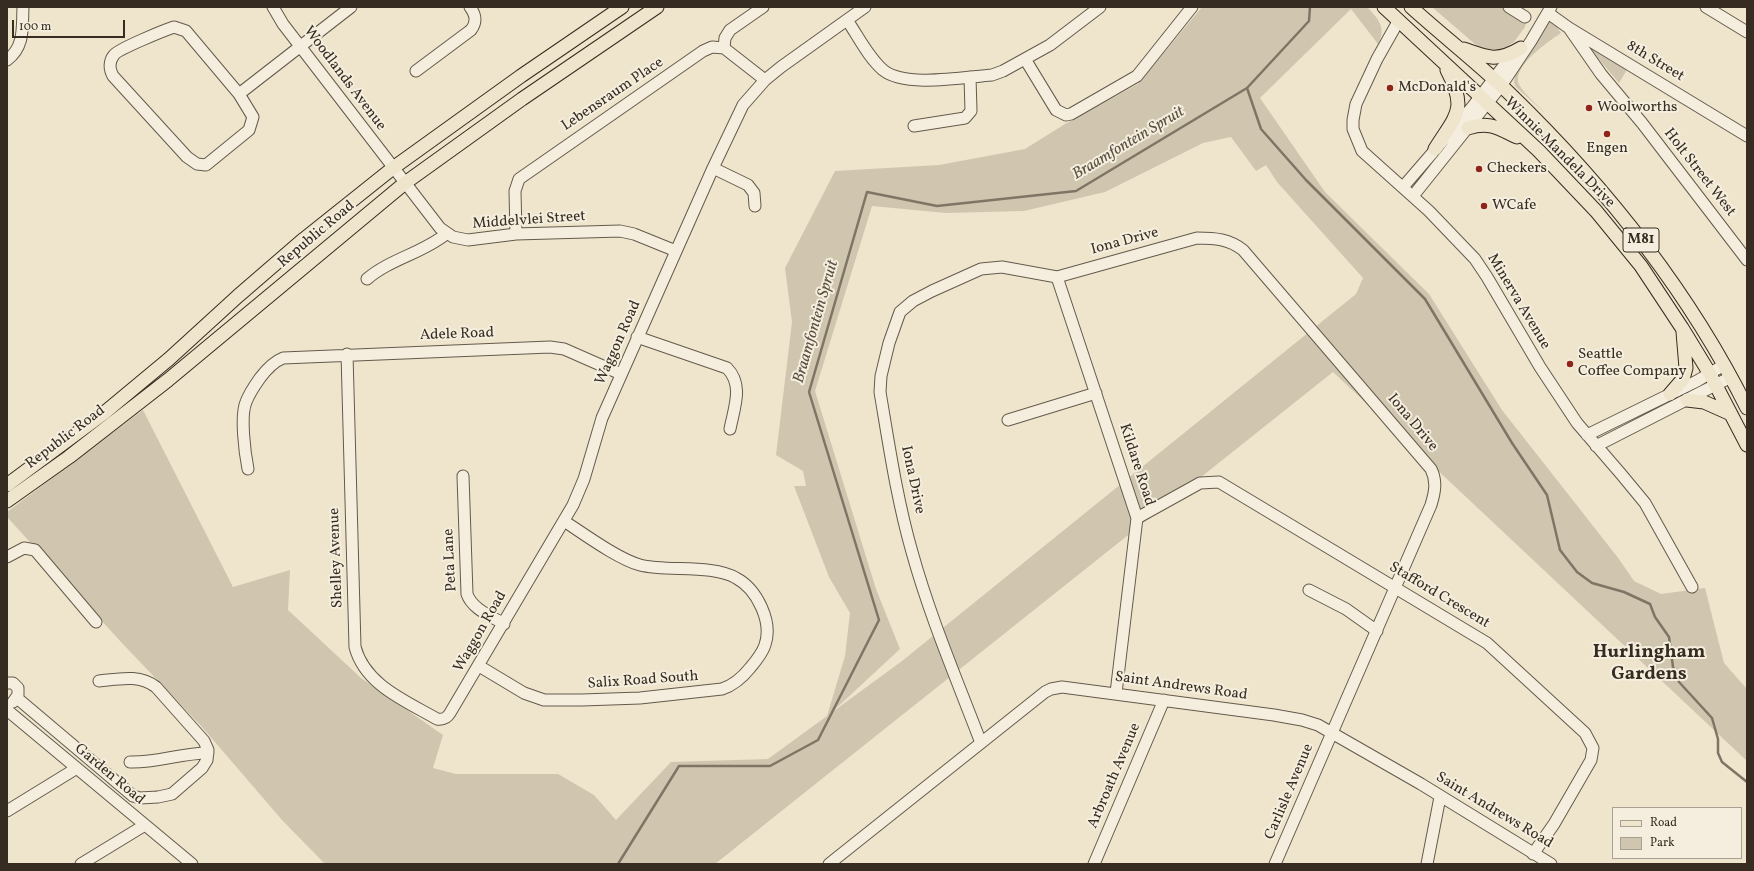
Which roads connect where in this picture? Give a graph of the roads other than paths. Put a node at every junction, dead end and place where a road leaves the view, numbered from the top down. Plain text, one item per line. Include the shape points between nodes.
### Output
1 (23, 7) edge
2 (273, 7) edge
3 (351, 7) edge
4 (470, 7) edge
5 (622, 7) edge
6 (657, 7) edge
7 (764, 7) edge
8 (865, 7) edge
9 (1100, 7) edge
10 (1192, 7) edge
11 (1384, 7) edge
12 (1411, 7) edge
13 (1509, 7) edge
14 (1706, 7) edge
15 (1550, 10) edge
16 (1525, 17) dead end
17 (847, 20) junction
18 (1399, 20) junction
19 (1569, 28) junction
20 (1747, 32) edge
21 (300, 46) junction
22 (1454, 46) junction
23 (724, 48) junction
24 (1521, 48) junction
25 (1025, 59) junction
26 (7, 60) edge
27 (1443, 62) junction
28 (416, 70) dead end
29 (970, 77) junction
30 (765, 80) junction
31 (1497, 83) junction
32 (240, 94) junction
33 (1484, 101) junction
34 (914, 126) dead end
35 (1468, 128) junction
36 (1747, 136) edge
37 (1435, 149) junction
38 (393, 168) junction
39 (714, 168) junction
40 (1557, 170) junction
41 (405, 183) junction
42 (1403, 187) junction
43 (1413, 196) junction
44 (756, 206) dead end
45 (446, 234) junction
46 (516, 234) junction
47 (676, 251) junction
48 (1747, 260) edge
49 (1057, 277) junction
50 (368, 279) dead end
51 (1682, 328) junction
52 (637, 337) junction
53 (347, 354) junction
54 (1724, 366) junction
55 (621, 374) junction
56 (1731, 377) junction
57 (1713, 379) junction
58 (1096, 393) junction
59 (1670, 394) junction
60 (1687, 400) junction
61 (1747, 408) edge
62 (1731, 414) junction
63 (1008, 420) dead end
64 (730, 429) dead end
65 (1587, 435) junction
66 (1747, 445) edge
67 (1596, 446) junction
68 (248, 469) dead end
69 (463, 476) dead end
70 (7, 485) edge
71 (7, 501) edge
72 (1137, 518) junction
73 (564, 521) junction
74 (7, 557) edge
75 (1396, 587) junction
76 (1692, 587) dead end
77 (1309, 590) dead end
78 (96, 622) dead end
79 (504, 624) junction
80 (1377, 631) junction
81 (479, 666) junction
82 (99, 681) dead end
83 (7, 684) edge
84 (1116, 693) junction
85 (17, 698) junction
86 (1164, 700) junction
87 (7, 708) edge
88 (437, 719) joint
89 (1332, 732) junction
90 (981, 743) junction
91 (208, 753) junction
92 (130, 762) dead end
93 (77, 768) junction
94 (1440, 797) junction
95 (7, 811) edge
96 (145, 825) junction
97 (1533, 854) junction
98 (80, 864) edge
99 (192, 864) edge
100 (829, 864) edge
101 (1094, 864) edge
102 (1275, 864) edge
103 (1427, 864) edge
104 (1551, 864) edge

1 - 26 street via 20,42
2 - 21 street, Woodlands Avenue
3 - 21 street
4 - 28 street via 476,20 471,30
5 - 38 main road, Republic Road
6 - 41 main road, Republic Road
7 - 23 street via 730,30 725,38
8 - 17 street, Waggon Road
9 - 25 street via 1060,38
10 - 25 street via 1137,76 1071,114 1066,115 1056,110
11 - 18 main road, Winnie Mandela Drive / M81
12 - 22 main road, Winnie Mandela Drive / M81
13 - 16 street
14 - 20 street
15 - 19 street, 8th Street
15 - 24 street
15 - 31 street via 1531,41
17 - 29 street via 872,58 888,73 915,81
17 - 30 street, Waggon Road
18 - 27 main road, Winnie Mandela Drive / M81
18 - 42 street, Minerva Avenue via 1356,104 1353,129 1362,151 1368,158
19 - 36 street, 8th Street
19 - 48 street, Holt Street West via 1601,74
21 - 32 street
21 - 38 street, Woodlands Avenue
22 - 24 main road via 1494,58 1509,55
22 - 31 main road, Winnie Mandela Drive / M81
23 - 30 street
23 - 46 street, Lebensraum Place via 712,47 703,51 519,179 515,191
24 - 31 street
25 - 29 street via 1003,71
27 - 33 main road, Winnie Mandela Drive / M81
27 - 37 main road via 1457,91 1459,105 1455,117
29 - 34 street via 971,111 965,118
30 - 39 street, Waggon Road via 743,105
31 - 33 street
31 - 54 main road, Winnie Mandela Drive / M81 via 1556,140 1643,243 1672,282
32 - 32 street via 252,114 253,121 249,130 209,163 202,165 187,157 113,76 110,62 116,52 170,28 180,28 186,31
33 - 35 street
33 - 37 street
33 - 40 main road, Winnie Mandela Drive / M81
35 - 40 main road via 1492,125 1518,138
35 - 43 street
37 - 42 street
38 - 41 street, Woodlands Avenue
38 - 70 main road, Republic Road via 298,244 104,413
39 - 44 street via 748,185 754,193
39 - 47 street, Waggon Road
40 - 51 main road, Winnie Mandela Drive / M81 via 1596,211 1641,266
41 - 45 street
41 - 71 main road, Republic Road via 168,380 69,457
42 - 43 street, Minerva Avenue
43 - 65 street, Minerva Avenue via 1475,259 1540,367
45 - 46 street, Middelvlei Street via 468,240
45 - 50 street via 376,272
46 - 47 street, Middelvlei Street via 627,232
47 - 52 street, Waggon Road
49 - 58 street, Kildare Road
49 - 75 street, Iona Drive via 1197,238 1219,239 1237,245 1243,250 1371,397 1432,472 1435,490 1431,505
49 - 90 street, Iona Drive via 1022,269 986,268 913,301 900,312 889,343 880,383 892,464 912,554
51 - 57 main road, Winnie Mandela Drive / M81
51 - 59 main road via 1686,368 1683,379
52 - 55 street, Waggon Road
52 - 64 street via 727,368 737,383
53 - 55 street, Adele Road via 550,347 564,349
53 - 68 street, Adele Road via 288,358 272,364 257,383 244,408
53 - 88 street, Shelley Avenue via 355,647 361,665 381,685
54 - 56 main road, Winnie Mandela Drive / M81
54 - 57 street
55 - 73 street, Waggon Road via 602,418 584,479
56 - 57 street
56 - 61 main road, Winnie Mandela Drive / M81
57 - 59 street
57 - 60 street
57 - 62 main road, Winnie Mandela Drive / M81
58 - 63 street
58 - 72 street, Kildare Road
59 - 65 street
60 - 62 main road via 1704,402
60 - 67 street
62 - 66 main road, Winnie Mandela Drive / M81
65 - 67 street, Minerva Avenue
67 - 76 street, Minerva Avenue via 1644,504
69 - 79 street, Peta Lane via 467,594 475,607
72 - 75 street, Stafford Crescent via 1200,483 1219,482
72 - 84 street, Kildare Road
73 - 79 street, Waggon Road
73 - 81 street, Salix Road South via 640,565 718,572 730,575 743,583 764,614 767,632 761,655 734,685 722,690 640,698 544,700 524,693
74 - 78 street via 24,548 35,550
75 - 80 street, Iona Drive
75 - 97 street, Stafford Crescent via 1487,643 1585,733 1590,741 1592,756 1588,768
77 - 80 street via 1346,609
79 - 81 street, Waggon Road
80 - 89 street, Iona Drive
81 - 88 street, Waggon Road via 448,717
82 - 91 street via 135,678 151,684 201,738
83 - 85 street via 13,683 18,688
84 - 86 street, Saint Andrews Road
84 - 90 street, Saint Andrews Road via 1070,687 1051,689
85 - 87 street
85 - 91 street via 136,797 172,794 202,768
86 - 89 street, Saint Andrews Road via 1302,720
86 - 101 street, Arbroath Avenue
87 - 93 street, Garden Road
89 - 94 street, Saint Andrews Road
89 - 102 street, Carlisle Avenue
90 - 100 street, Saint Andrews Road
91 - 92 street
93 - 95 street
93 - 96 street, Garden Road
94 - 97 street, Saint Andrews Road
94 - 103 street
96 - 98 street
96 - 99 street, Garden Road
97 - 104 street, Saint Andrews Road

